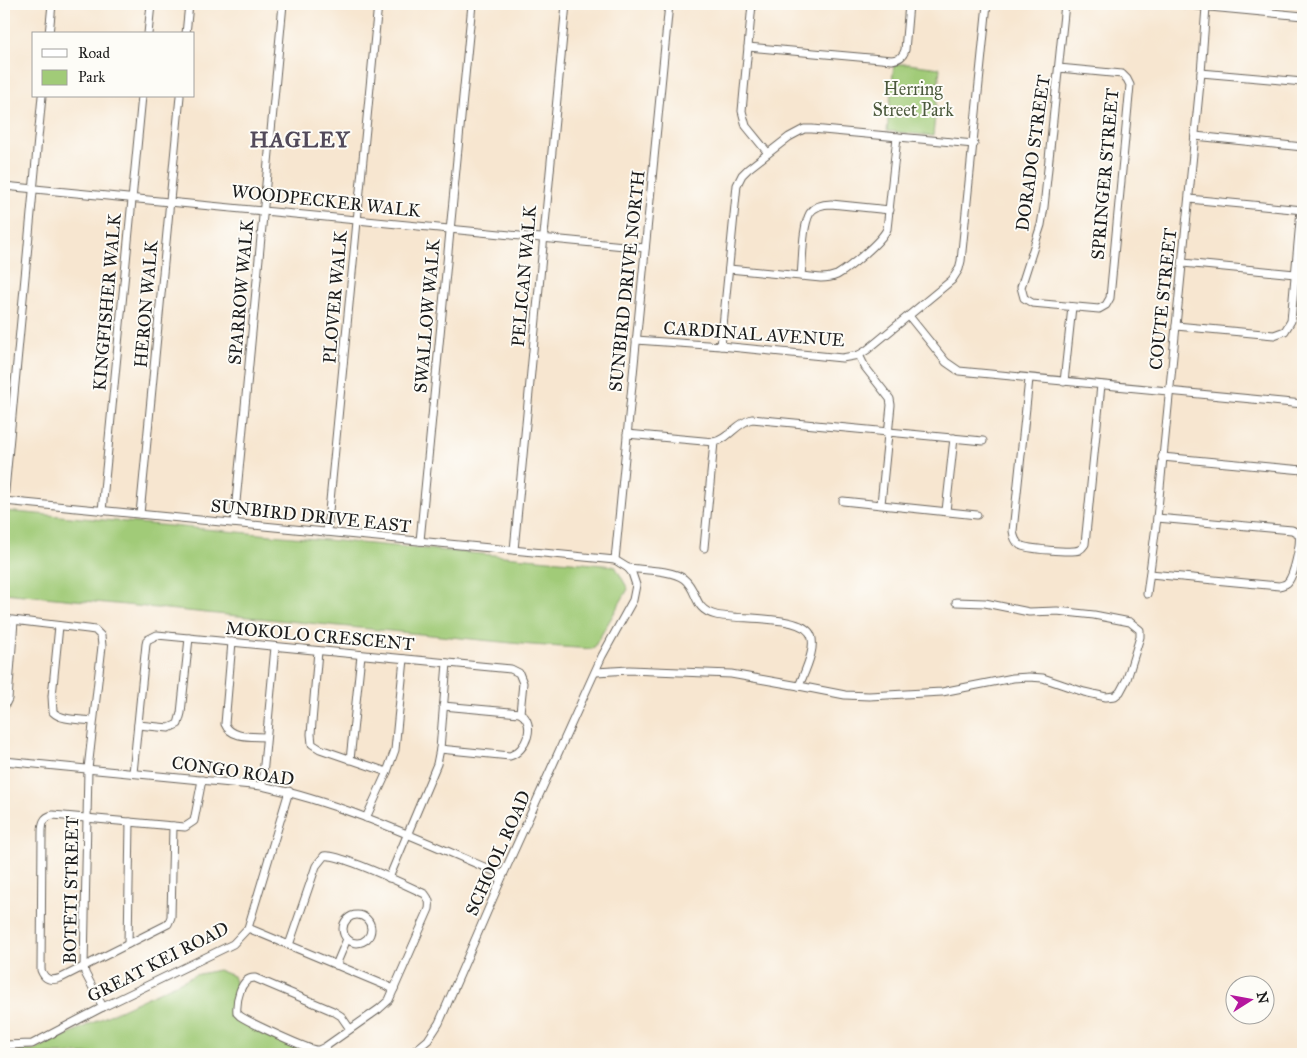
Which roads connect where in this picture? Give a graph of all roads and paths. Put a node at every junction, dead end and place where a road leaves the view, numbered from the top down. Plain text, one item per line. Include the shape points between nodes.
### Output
1 (52, 4) edge
2 (151, 4) edge
3 (189, 4) edge
4 (283, 4) edge
5 (378, 4) edge
6 (472, 4) edge
7 (566, 4) edge
8 (669, 4) edge
9 (752, 4) edge
10 (909, 4) edge
11 (987, 4) edge
12 (1065, 4) edge
13 (1178, 4) edge
14 (1206, 7) junction
15 (1303, 16) edge
16 (49, 32) edge
17 (148, 32) edge
18 (186, 32) edge
19 (748, 47) junction
20 (1059, 68) junction
21 (1201, 73) junction
22 (1303, 82) edge
23 (42, 98) edge
24 (142, 98) edge
25 (180, 98) edge
26 (1195, 136) junction
27 (897, 137) junction
28 (974, 144) junction
29 (1303, 147) edge
30 (768, 153) junction
31 (4, 186) edge
32 (33, 189) junction
33 (132, 197) junction
34 (1189, 199) junction
35 (170, 202) junction
36 (264, 210) junction
37 (890, 210) junction
38 (1302, 210) edge
39 (357, 220) junction
40 (450, 228) junction
41 (543, 237) junction
42 (645, 248) junction
43 (1183, 263) junction
44 (729, 269) junction
45 (1295, 274) junction
46 (802, 276) junction
47 (1072, 307) junction
48 (909, 316) junction
49 (1176, 326) junction
50 (636, 340) junction
51 (721, 346) junction
52 (858, 355) junction
53 (1029, 379) junction
54 (1064, 382) junction
55 (1101, 385) junction
56 (1169, 392) junction
57 (1303, 404) edge
58 (888, 432) junction
59 (627, 434) junction
60 (954, 438) junction
61 (983, 441) dead end
62 (714, 442) junction
63 (1162, 457) junction
64 (1303, 470) edge
65 (4, 501) edge
66 (844, 501) dead end
67 (881, 504) junction
68 (102, 511) junction
69 (946, 511) junction
70 (140, 514) junction
71 (977, 515) dead end
72 (1157, 518) junction
73 (234, 524) junction
74 (327, 532) junction
75 (420, 542) junction
76 (704, 548) dead end
77 (514, 550) junction
78 (615, 560) junction
79 (628, 568) junction
80 (1150, 574) junction
81 (1147, 594) dead end
82 (956, 602) dead end
83 (4, 620) edge
84 (14, 620) junction
85 (59, 626) junction
86 (189, 638) junction
87 (232, 642) junction
88 (275, 646) junction
89 (318, 651) junction
90 (361, 655) junction
91 (404, 659) junction
92 (447, 663) junction
93 (596, 672) junction
94 (799, 686) junction
95 (443, 706) junction
96 (4, 707) edge
97 (520, 713) junction
98 (93, 721) junction
99 (138, 725) junction
100 (266, 737) junction
101 (440, 749) junction
102 (350, 760) junction
103 (4, 761) edge
104 (88, 769) junction
105 (388, 772) junction
106 (133, 773) junction
107 (202, 780) junction
108 (262, 786) junction
109 (289, 791) junction
110 (86, 818) junction
111 (366, 818) junction
112 (130, 822) junction
113 (173, 826) junction
114 (407, 834) junction
115 (504, 875) junction
116 (389, 878) junction
117 (248, 928) junction
118 (348, 939) junction
119 (128, 944) junction
120 (289, 944) junction
121 (336, 965) junction
122 (84, 966) junction
123 (394, 989) junction
124 (103, 1007) junction
125 (350, 1029) junction
126 (4, 1045) edge
127 (411, 1054) edge

1 - 16 street
2 - 17 street
3 - 18 street
4 - 36 street, SPARROW WALK
5 - 39 street, PLOVER WALK
6 - 40 street, SWALLOW WALK
7 - 41 street, PELICAN WALK
8 - 42 street, SUNBIRD DRIVE NORTH
9 - 19 street
10 - 19 street via 905,50 898,59
11 - 28 street, CARDINAL AVENUE
12 - 20 street, DORADO STREET
13 - 14 street
14 - 15 street
14 - 21 street, COUTE STREET
19 - 30 street via 743,119
20 - 47 street, DORADO STREET via 1041,225 1021,287 1024,298 1032,303
20 - 47 street, SPRINGER STREET via 1122,74 1130,86 1110,298 1099,309
21 - 22 street
21 - 26 street, COUTE STREET
23 - 32 street
24 - 33 street, KINGFISHER WALK
25 - 35 street, HERON WALK
26 - 29 street
26 - 34 street, COUTE STREET
27 - 28 street
27 - 30 street via 804,129
27 - 37 street
28 - 48 street, CARDINAL AVENUE via 959,269 952,280
30 - 44 street via 742,175 737,185
31 - 32 street, WOODPECKER WALK
32 - 33 street, WOODPECKER WALK
32 - 65 street
33 - 35 street, WOODPECKER WALK
33 - 68 street, KINGFISHER WALK
34 - 38 street
34 - 43 street, COUTE STREET
35 - 36 street, WOODPECKER WALK
35 - 70 street, HERON WALK
36 - 39 street, WOODPECKER WALK
36 - 73 street, SPARROW WALK
37 - 46 street via 882,238 843,271 827,278
37 - 46 street via 831,204 814,209 806,226
38 - 45 street
39 - 40 street, WOODPECKER WALK
39 - 74 street, PLOVER WALK
40 - 41 street, WOODPECKER WALK
40 - 75 street, SWALLOW WALK
41 - 42 street, WOODPECKER WALK
41 - 77 street, PELICAN WALK
42 - 50 street, SUNBIRD DRIVE NORTH
43 - 45 street
43 - 49 street, COUTE STREET
44 - 46 street
44 - 51 street
45 - 49 street via 1291,321 1280,334
47 - 54 street
48 - 52 street, CARDINAL AVENUE
48 - 53 street via 946,362 959,371
49 - 56 street, COUTE STREET
50 - 51 street, CARDINAL AVENUE
50 - 59 street, SUNBIRD DRIVE NORTH
51 - 52 street, CARDINAL AVENUE via 842,358
52 - 58 street via 890,399
53 - 54 street
53 - 55 street via 1013,531 1019,544 1032,548 1073,551 1084,544
54 - 55 street
55 - 56 street
56 - 57 street
56 - 63 street, COUTE STREET
58 - 60 street
58 - 62 street via 752,420 745,421 720,441
58 - 67 street
59 - 62 street
59 - 78 street, SUNBIRD DRIVE NORTH
60 - 61 street
60 - 69 street
62 - 76 street
63 - 64 street
63 - 72 street, COUTE STREET
65 - 68 street, SUNBIRD DRIVE EAST
66 - 67 street
67 - 69 street
68 - 70 street, SUNBIRD DRIVE EAST
69 - 71 street
70 - 73 street, SUNBIRD DRIVE EAST
72 - 80 street, COUTE STREET
72 - 80 street via 1292,530 1299,534 1299,546 1291,577 1286,584 1279,586
73 - 74 street, SUNBIRD DRIVE EAST
74 - 75 street, SUNBIRD DRIVE EAST
75 - 77 street, SUNBIRD DRIVE EAST
77 - 78 street, SUNBIRD DRIVE EAST
78 - 79 street
79 - 93 street, SCHOOL ROAD via 634,579 633,600
79 - 94 street via 675,574 683,578 702,608 713,614 783,621 806,629 813,640
80 - 81 street, COUTE STREET
82 - 94 street via 992,604 1030,612 1094,615 1133,624 1140,630 1140,638 1123,689 1118,695 1106,696 1029,677 942,692 869,696
83 - 84 street
84 - 85 street
84 - 96 street via 8,699
85 - 98 street via 53,712 58,716
85 - 98 street, BOTETI STREET via 95,630 101,636
86 - 87 street, MOKOLO CRESCENT
86 - 99 street via 178,724 169,728
86 - 99 street, MOKOLO CRESCENT via 157,635 147,640
87 - 88 street, MOKOLO CRESCENT
87 - 100 street via 225,724 232,733
88 - 89 street, MOKOLO CRESCENT
88 - 100 street
89 - 90 street, MOKOLO CRESCENT
89 - 102 street via 312,744
90 - 91 street, MOKOLO CRESCENT
90 - 102 street
91 - 92 street, MOKOLO CRESCENT
91 - 105 street via 395,750
92 - 95 street
92 - 97 street, MOKOLO CRESCENT via 516,670 522,678
93 - 94 street via 648,670 731,674
93 - 115 street, SCHOOL ROAD
95 - 97 street
95 - 101 street
97 - 101 street via 527,720 529,730 516,754
98 - 104 street, BOTETI STREET
99 - 106 street, MOKOLO CRESCENT
100 - 108 street
101 - 114 street via 437,764
102 - 105 street
103 - 104 street, CONGO ROAD
104 - 106 street, CONGO ROAD
104 - 110 street, BOTETI STREET
105 - 111 street
106 - 107 street, CONGO ROAD
107 - 108 street, CONGO ROAD
107 - 113 street via 194,821 185,827
108 - 109 street, CONGO ROAD
109 - 111 street, CONGO ROAD
109 - 117 street, GREAT KEI ROAD
110 - 112 street
110 - 122 street, BOTETI STREET
110 - 122 street via 50,816 44,820 42,833 41,970 45,978 51,980
111 - 114 street, CONGO ROAD
112 - 113 street
112 - 119 street
113 - 119 street via 170,921
114 - 115 street, CONGO ROAD
114 - 116 street
115 - 127 street, SCHOOL ROAD via 439,1023 428,1040
116 - 120 street via 336,856 321,858
116 - 123 street via 425,894 430,909
117 - 120 street
117 - 124 street, GREAT KEI ROAD via 233,944
118 - 118 street via 357,943 365,941 372,929 370,920 357,914 349,917 343,927
118 - 121 street
119 - 122 street
120 - 121 street
121 - 123 street
122 - 124 street, BOTETI STREET
123 - 125 street via 385,1004
124 - 126 street, GREAT KEI ROAD via 32,1044
125 - 125 street via 333,1011 255,978 246,980 237,1003 237,1013 246,1020 309,1048 318,1050

